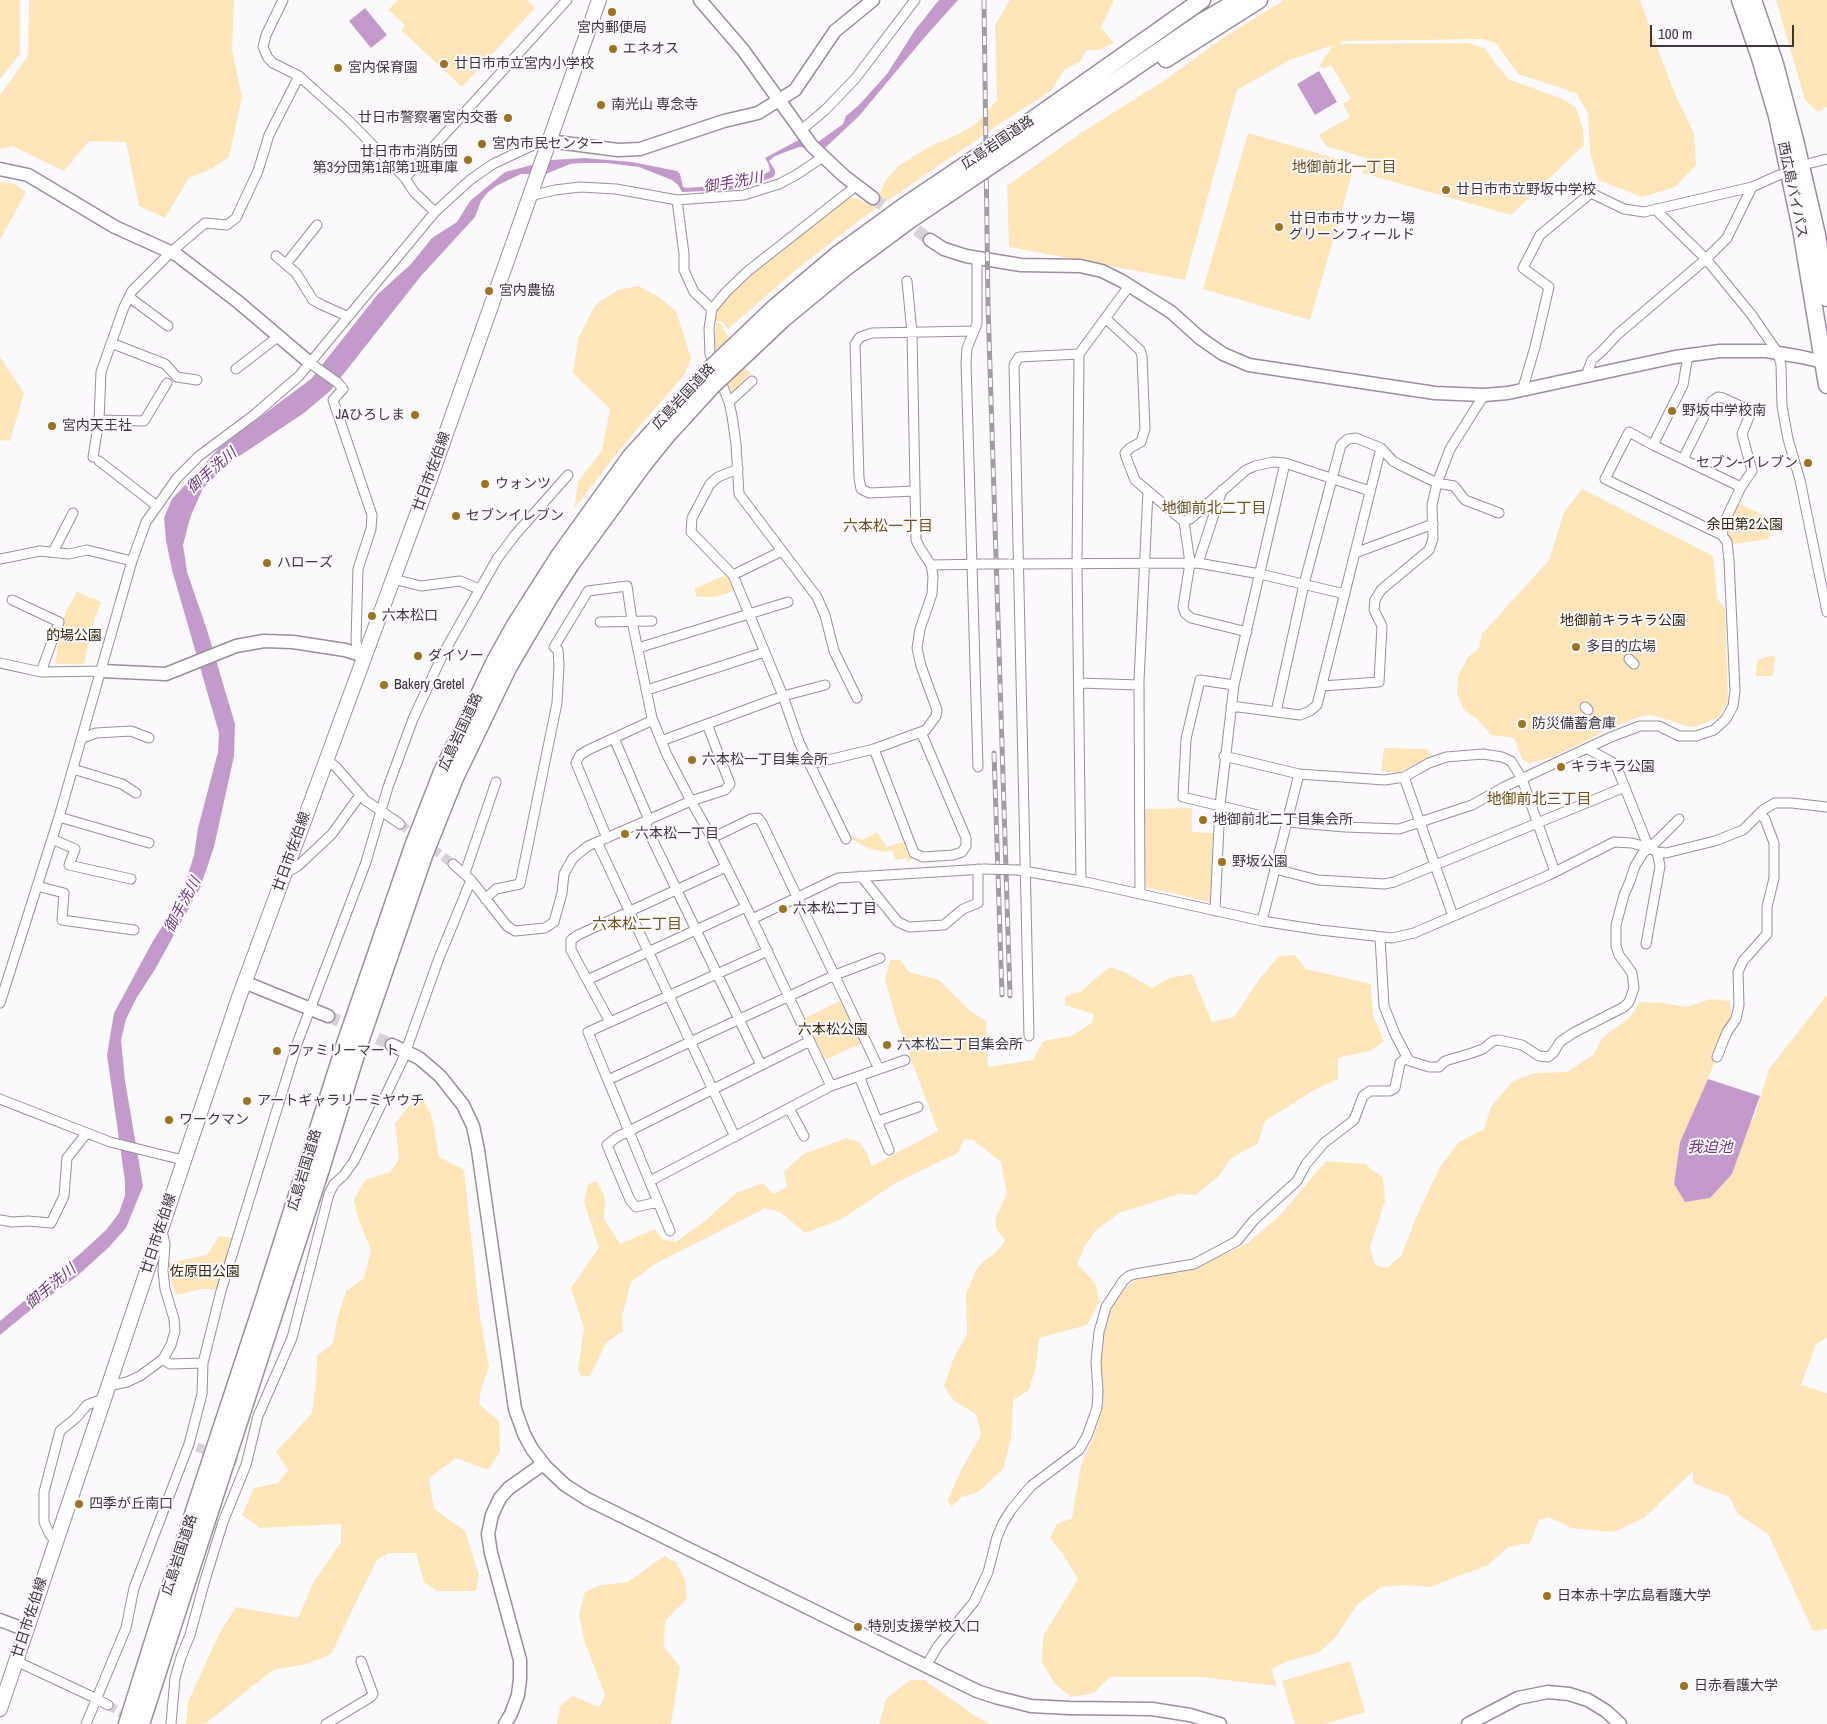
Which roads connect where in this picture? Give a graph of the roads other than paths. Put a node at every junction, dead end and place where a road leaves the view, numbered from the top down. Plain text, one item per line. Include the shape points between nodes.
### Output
1 (283, 0) edge
2 (567, 0) edge
3 (599, 0) edge
4 (700, 0) edge
5 (873, 0) edge
6 (915, 0) edge
7 (1239, 0) edge
8 (1259, 0) edge
9 (1740, 0) edge
10 (1753, 0) edge
11 (1197, 3) edge
12 (298, 76) junction
13 (1089, 99) junction
14 (779, 101) junction
15 (800, 131) junction
16 (1029, 131) junction
17 (549, 141) junction
18 (821, 155) junction
19 (1827, 159) edge
20 (1811, 163) dead end
21 (0, 169) edge
22 (1779, 175) dead end
23 (405, 178) junction
24 (856, 186) junction
25 (1752, 187) junction
26 (530, 194) junction
27 (873, 198) tunnel mouth
28 (677, 200) junction
29 (1655, 209) junction
30 (435, 212) junction
31 (317, 225) dead end
32 (930, 240) tunnel mouth
33 (171, 252) junction
34 (276, 256) dead end
35 (977, 258) junction
36 (1706, 259) junction
37 (286, 264) junction
38 (907, 281) dead end
39 (1129, 286) junction
40 (130, 297) junction
41 (1827, 297) edge
42 (712, 309) junction
43 (348, 316) junction
44 (1105, 318) junction
45 (168, 326) dead end
46 (974, 331) junction
47 (912, 333) junction
48 (279, 336) junction
49 (111, 343) junction
50 (1778, 353) junction
51 (1079, 354) junction
52 (1688, 355) junction
53 (1825, 362) edge
54 (313, 365) junction
55 (236, 369) dead end
56 (1589, 377) junction
57 (709, 379) junction
58 (197, 380) dead end
59 (752, 381) dead end
60 (167, 383) dead end
61 (1827, 385) edge
62 (1522, 391) junction
63 (1484, 395) junction
64 (729, 402) junction
65 (99, 420) junction
66 (1653, 445) junction
67 (1381, 448) junction
68 (1683, 459) junction
69 (1286, 463) junction
70 (738, 469) junction
71 (568, 475) dead end
72 (1332, 479) junction
73 (1437, 483) junction
74 (1741, 487) junction
75 (915, 490) junction
76 (1222, 490) junction
77 (1148, 491) junction
78 (1370, 491) junction
79 (157, 506) junction
80 (73, 513) dead end
81 (1499, 513) dead end
82 (1184, 521) junction
83 (1433, 524) junction
84 (1722, 535) junction
85 (782, 551) junction
86 (53, 552) junction
87 (1355, 553) junction
88 (0, 559) edge
89 (132, 561) junction
90 (1145, 563) junction
91 (1194, 563) junction
92 (1013, 564) junction
93 (1077, 564) junction
94 (931, 565) junction
95 (972, 565) junction
96 (1260, 574) junction
97 (733, 575) junction
98 (393, 579) junction
99 (1304, 584) junction
100 (479, 588) junction
101 (1344, 594) junction
102 (12, 600) dead end
103 (788, 602) dead end
104 (1827, 612) edge
105 (750, 614) junction
106 (632, 621) junction
107 (652, 621) dead end
108 (600, 622) dead end
109 (1247, 632) junction
110 (638, 648) junction
111 (765, 652) junction
112 (361, 655) junction
113 (0, 663) edge
114 (41, 672) junction
115 (102, 672) junction
116 (1079, 683) junction
117 (825, 685) dead end
118 (1139, 685) junction
119 (1234, 686) junction
120 (1322, 686) junction
121 (647, 690) junction
122 (783, 696) junction
123 (857, 698) dead end
124 (1231, 706) junction
125 (1276, 712) junction
126 (653, 720) junction
127 (707, 724) junction
128 (921, 732) junction
129 (82, 738) junction
130 (149, 738) dead end
131 (614, 738) junction
132 (661, 741) junction
133 (874, 749) junction
134 (1588, 749) junction
135 (1224, 756) junction
136 (326, 759) junction
137 (811, 764) junction
138 (978, 767) dead end
139 (73, 770) junction
140 (1299, 774) junction
141 (1404, 777) junction
142 (1522, 779) junction
143 (496, 782) dead end
144 (1625, 787) junction
145 (136, 793) dead end
146 (360, 795) junction
147 (691, 801) junction
148 (1220, 805) junction
149 (1827, 807) edge
150 (381, 811) junction
151 (1760, 814) junction
152 (59, 817) junction
153 (1678, 819) dead end
154 (646, 821) junction
155 (1287, 822) junction
156 (1420, 823) junction
157 (1538, 823) junction
158 (400, 824) tunnel mouth
159 (607, 838) junction
160 (712, 838) junction
161 (52, 839) junction
162 (846, 839) dead end
163 (597, 842) junction
164 (149, 843) dead end
165 (1653, 850) junction
166 (453, 864) tunnel mouth
167 (1435, 865) junction
168 (726, 867) junction
169 (981, 869) junction
170 (1275, 869) junction
171 (1022, 871) junction
172 (1555, 872) junction
173 (284, 874) junction
174 (861, 876) junction
175 (468, 877) junction
176 (131, 879) dead end
177 (1081, 881) junction
178 (37, 886) junction
179 (677, 890) junction
180 (1140, 894) junction
181 (797, 897) junction
182 (485, 899) junction
183 (746, 907) junction
184 (630, 911) junction
185 (1215, 911) junction
186 (1452, 916) junction
187 (752, 919) junction
188 (1262, 921) junction
189 (134, 930) dead end
190 (696, 930) junction
191 (1380, 937) junction
192 (1650, 941) dead end
193 (768, 951) junction
194 (649, 952) junction
195 (880, 958) dead end
196 (718, 974) junction
197 (835, 975) junction
198 (587, 980) junction
199 (244, 982) junction
200 (669, 996) junction
201 (789, 996) junction
202 (0, 1003) edge
203 (310, 1009) junction
204 (328, 1016) tunnel mouth
205 (739, 1019) junction
206 (610, 1022) junction
207 (1029, 1036) dead end
208 (810, 1041) junction
209 (691, 1042) junction
210 (392, 1045) tunnel mouth
211 (405, 1051) junction
212 (1407, 1057) junction
213 (1717, 1057) dead end
214 (905, 1060) dead end
215 (761, 1065) junction
216 (879, 1069) junction
217 (859, 1076) junction
218 (608, 1080) junction
219 (831, 1086) junction
220 (713, 1089) junction
221 (0, 1099) edge
222 (918, 1107) dead end
223 (789, 1108) junction
224 (878, 1122) junction
225 (629, 1131) junction
226 (86, 1134) junction
227 (804, 1136) dead end
228 (734, 1137) junction
229 (889, 1150) dead end
230 (183, 1160) junction
231 (650, 1181) junction
232 (658, 1202) junction
233 (0, 1220) edge
234 (161, 1228) junction
235 (670, 1231) dead end
236 (163, 1359) junction
237 (204, 1363) junction
238 (106, 1392) junction
239 (237, 1462) tunnel mouth
240 (543, 1464) junction
241 (246, 1465) junction
242 (56, 1541) junction
243 (0, 1620) edge
244 (26, 1630) junction
245 (16, 1661) junction
246 (361, 1661) dead end
247 (926, 1666) junction
248 (96, 1698) junction
249 (108, 1705) tunnel mouth
250 (0, 1709) edge
251 (86, 1724) edge
252 (126, 1724) edge
253 (141, 1724) edge
254 (171, 1724) edge
255 (326, 1724) edge
256 (505, 1724) edge
257 (1220, 1724) edge
258 (1468, 1724) edge
259 (1620, 1724) edge

1 - 12 street via 266,35 265,53 273,63
2 - 23 street
3 - 17 main road, 廿日市佐伯線
4 - 14 street via 743,50
5 - 14 street via 835,31 796,88
6 - 15 street via 855,79
7 - 13 highway, 広島岩国道路
8 - 13 highway via 1164,60
9 - 53 highway, 西広島バイパス via 1776,116 1801,228
10 - 41 highway, 西広島バイパス via 1794,140 1817,235
11 - 16 highway, 広島岩国道路
12 - 23 street
12 - 33 street via 269,135 258,171 236,218 227,225 205,223
13 - 16 highway, 広島岩国道路
14 - 15 street
14 - 17 street via 753,115 724,121 640,149 618,150
15 - 18 street
16 - 57 highway, 広島岩国道路, bridge via 846,267
17 - 26 main road, 廿日市佐伯線
17 - 30 street via 493,164
18 - 24 street
18 - 28 street via 796,175 763,190 744,195
19 - 20 street
21 - 33 street via 28,175 116,227
22 - 25 street
23 - 30 street via 414,192
24 - 27 street
24 - 42 street via 748,271
25 - 29 street
25 - 36 street via 1727,238
26 - 28 street via 580,187 616,189
26 - 98 main road, 廿日市佐伯線
28 - 42 street via 684,270 694,292
29 - 36 street
29 - 62 street via 1644,212 1624,209 1591,193 1540,235 1523,268 1549,287
30 - 43 street
31 - 37 street
32 - 35 street via 954,253
33 - 40 street via 142,280
33 - 48 street
34 - 37 street
35 - 39 street via 1011,264 1091,268
35 - 46 street via 977,324
36 - 50 street
36 - 56 street via 1592,360
37 - 43 street via 296,273 313,300
38 - 47 street
39 - 44 street
39 - 63 street via 1171,312 1211,347 1249,365 1435,393
40 - 45 street
40 - 49 street
42 - 64 street via 710,354
43 - 54 street
44 - 51 street
44 - 77 street via 1140,350 1142,356 1145,429 1141,442 1130,448 1126,457 1135,480
46 - 47 street
46 - 95 street via 967,348 966,362
47 - 75 street
47 - 75 street via 872,333 860,337 855,344 861,489 869,493
48 - 54 street
48 - 55 street
49 - 58 street via 165,364 177,377
49 - 65 street via 101,372
50 - 52 street via 1728,350
50 - 53 street
50 - 104 street via 1788,439 1800,480
51 - 92 street via 1019,357 1014,365
51 - 93 street
52 - 56 street
52 - 66 street via 1683,385
53 - 61 highway, 西広島バイパス
54 - 79 street via 199,456 176,478
54 - 112 street via 343,389 333,400 372,515 371,529 358,569 356,641
56 - 62 street
57 - 252 highway, 広島岩国道路 via 631,456 559,556 495,661 442,772 346,1041
57 - 253 highway, 広島岩国道路 via 643,465 549,598 508,668 455,778 425,853 359,1045
59 - 64 street
60 - 65 street via 144,421
62 - 63 street
63 - 73 street via 1450,449
64 - 70 street
65 - 79 street via 96,459
66 - 68 street
66 - 84 street via 1629,432 1605,479
67 - 72 street via 1356,438 1348,439 1341,445
67 - 73 street via 1393,461
67 - 78 street
68 - 74 street
68 - 74 street via 1712,401 1723,398 1744,408 1749,417 1742,434 1752,471
69 - 72 street
69 - 76 street via 1255,466
69 - 96 street
70 - 85 street via 739,494
70 - 97 street via 710,484 692,518 691,532
71 - 100 street via 515,535
72 - 78 street
72 - 99 street
73 - 81 street via 1454,486 1464,500
73 - 83 street via 1432,505
74 - 84 street via 1724,523
75 - 94 street via 916,540
76 - 82 street
76 - 91 street
77 - 82 street
77 - 90 street
78 - 87 street
79 - 89 street via 146,522
80 - 86 street
82 - 91 street
83 - 87 street
83 - 120 street via 1429,550 1381,590 1375,600 1374,610 1382,626 1379,682
84 - 134 street via 1727,542 1729,560 1735,691 1733,706 1726,719 1714,730 1696,736 1679,736 1659,726 1640,726
85 - 97 street
85 - 123 street via 817,597 834,651
86 - 88 street via 33,552
86 - 89 street via 68,554 90,550
87 - 101 street
89 - 115 street
90 - 91 street
90 - 93 street
90 - 118 street
91 - 96 street
91 - 109 street via 1183,607 1186,613 1191,618
92 - 93 street
92 - 95 street, bridge
92 - 171 street
93 - 116 street
94 - 95 street
94 - 128 street via 932,594 917,648 937,710 926,730
95 - 138 street
96 - 99 street
96 - 109 street
97 - 105 street
98 - 100 street via 420,586 460,581
98 - 112 main road, 廿日市佐伯線
99 - 101 street
99 - 125 street
100 - 150 street via 413,719
101 - 120 street
102 - 114 street via 59,622
103 - 105 street
105 - 110 street
105 - 111 street
106 - 107 street
106 - 108 street
106 - 110 street
106 - 182 street via 627,586 588,592 554,647 558,650 559,665 557,703 520,884 496,889
109 - 119 street
110 - 121 street
111 - 121 street
111 - 122 street
112 - 115 street via 279,641 250,643 160,674
112 - 136 main road, 廿日市佐伯線
113 - 114 street
114 - 115 street
115 - 129 street
116 - 118 street
116 - 177 street
117 - 122 street
118 - 180 street
119 - 124 street
119 - 148 street via 1200,680 1186,739 1183,797
120 - 125 street via 1317,705 1310,711 1300,715
121 - 126 street
122 - 127 street
122 - 137 street via 799,742
124 - 125 street
124 - 135 street
126 - 131 street
126 - 132 street
127 - 132 street
127 - 147 street via 730,784 725,790
128 - 133 street
128 - 133 street via 966,838 962,852 953,856 922,857 914,853
129 - 130 street via 96,733 131,731
129 - 139 street
131 - 154 street
131 - 159 street via 580,755 576,763
132 - 147 street
133 - 137 street
134 - 142 street
134 - 144 street via 1618,768
135 - 140 street
135 - 148 street
136 - 146 street
136 - 173 main road, 廿日市佐伯線
137 - 162 street
139 - 145 street via 122,784
139 - 152 street
140 - 141 street via 1386,780
140 - 155 street
141 - 142 street via 1446,757 1483,754 1511,760
141 - 156 street
142 - 156 street via 1472,805
142 - 157 street
143 - 175 street
144 - 157 street
144 - 165 street
146 - 150 street
146 - 173 street via 335,831 298,866
147 - 154 street
147 - 160 street
148 - 155 street
148 - 185 street
149 - 151 street via 1774,803
150 - 158 street
150 - 203 street via 366,862
151 - 165 street via 1743,830 1730,836 1666,853
151 - 213 street via 1774,843 1774,878 1767,907 1767,934 1743,961 1738,972 1736,1019
152 - 161 street
152 - 164 street
153 - 165 street
154 - 159 street
154 - 179 street
155 - 156 street via 1399,829
155 - 170 street
156 - 167 street
157 - 167 street
157 - 172 street
159 - 163 street
160 - 168 street
160 - 181 street via 758,818
161 - 176 street via 75,849 69,865
161 - 178 street
163 - 182 street via 573,858 564,874 554,922 545,928 515,931
163 - 184 street
165 - 172 street via 1632,843 1614,842
165 - 192 street via 1660,866
165 - 212 street via 1643,853 1635,866 1616,925 1616,946 1634,981 1632,995 1624,1007 1573,1033 1560,1042 1548,1057 1539,1056 1522,1045 1499,1040 1483,1049 1445,1061 1439,1067 1410,1062
166 - 175 street
167 - 170 street via 1384,884 1318,880
167 - 186 street
168 - 179 street
168 - 183 street
169 - 171 street, bridge
169 - 174 street
169 - 174 street via 978,903 963,909 944,925 909,927 898,922
170 - 188 street
171 - 177 street
171 - 207 street
172 - 186 street
173 - 199 main road, 廿日市佐伯線
174 - 181 street via 838,878
175 - 182 street
175 - 211 street
177 - 180 street
178 - 189 street via 64,893 62,920
178 - 202 street
179 - 184 street
179 - 190 street
180 - 185 street
181 - 187 street
181 - 197 street
183 - 187 street
183 - 190 street
184 - 194 street
184 - 198 street via 571,940 571,950
185 - 188 street
186 - 191 street via 1414,933
187 - 193 street
188 - 191 street
190 - 194 street
190 - 196 street
191 - 212 street via 1384,1006
193 - 196 street
193 - 201 street
194 - 198 street
194 - 200 street
195 - 197 street
196 - 200 street
196 - 205 street
197 - 201 street
197 - 216 street
198 - 206 street
199 - 203 street
199 - 230 main road, 廿日市佐伯線
200 - 206 street
200 - 209 street
201 - 205 street
201 - 208 street
203 - 204 street
203 - 237 street via 221,1291
205 - 209 street
205 - 215 street
206 - 218 street via 588,1032
208 - 215 street
208 - 219 street
209 - 218 street
209 - 220 street
210 - 211 street
211 - 240 street via 430,1066 444,1081 463,1105 473,1126 515,1409 527,1440
211 - 241 street via 354,1161 329,1194 292,1338 258,1416
212 - 247 street via 1400,1063 1395,1088 1370,1091 1363,1096 1354,1120 1324,1143 1306,1164 1297,1181 1254,1220 1237,1241 1194,1264 1129,1276 1114,1293 1099,1332 1097,1408 1087,1436 1079,1450 1031,1486 1011,1510 997,1537 988,1572 974,1602
214 - 216 street
215 - 220 street
216 - 217 street
217 - 219 street
217 - 224 street
218 - 225 street
219 - 223 street
220 - 225 street
220 - 228 street
221 - 226 street
222 - 224 street
223 - 227 street
223 - 228 street
224 - 229 street
225 - 231 street
225 - 232 street via 607,1145 636,1207
226 - 230 street
226 - 233 street via 67,1158 64,1196 51,1223
228 - 231 street
230 - 234 main road, 廿日市佐伯線
231 - 232 street
232 - 235 street
234 - 236 street via 165,1244 165,1289 175,1331
234 - 238 main road, 廿日市佐伯線
236 - 237 street via 170,1364
236 - 238 street via 140,1376
237 - 248 street via 193,1445 134,1588 126,1628
238 - 242 main road, 廿日市佐伯線
238 - 242 street via 60,1431 44,1492 44,1522
239 - 241 street
240 - 247 street via 565,1485 587,1499
240 - 256 street via 500,1498 488,1534 520,1660 518,1695
241 - 254 street via 223,1522 181,1657 175,1678
242 - 244 main road, 廿日市佐伯線
243 - 244 street
244 - 245 main road, 廿日市佐伯線
245 - 248 street
245 - 250 main road, 廿日市佐伯線
246 - 255 street via 373,1694 371,1698
247 - 257 street via 977,1691 1013,1702 1050,1708 1152,1709
248 - 249 street
248 - 251 street
258 - 259 street via 1518,1698 1548,1692 1588,1700

